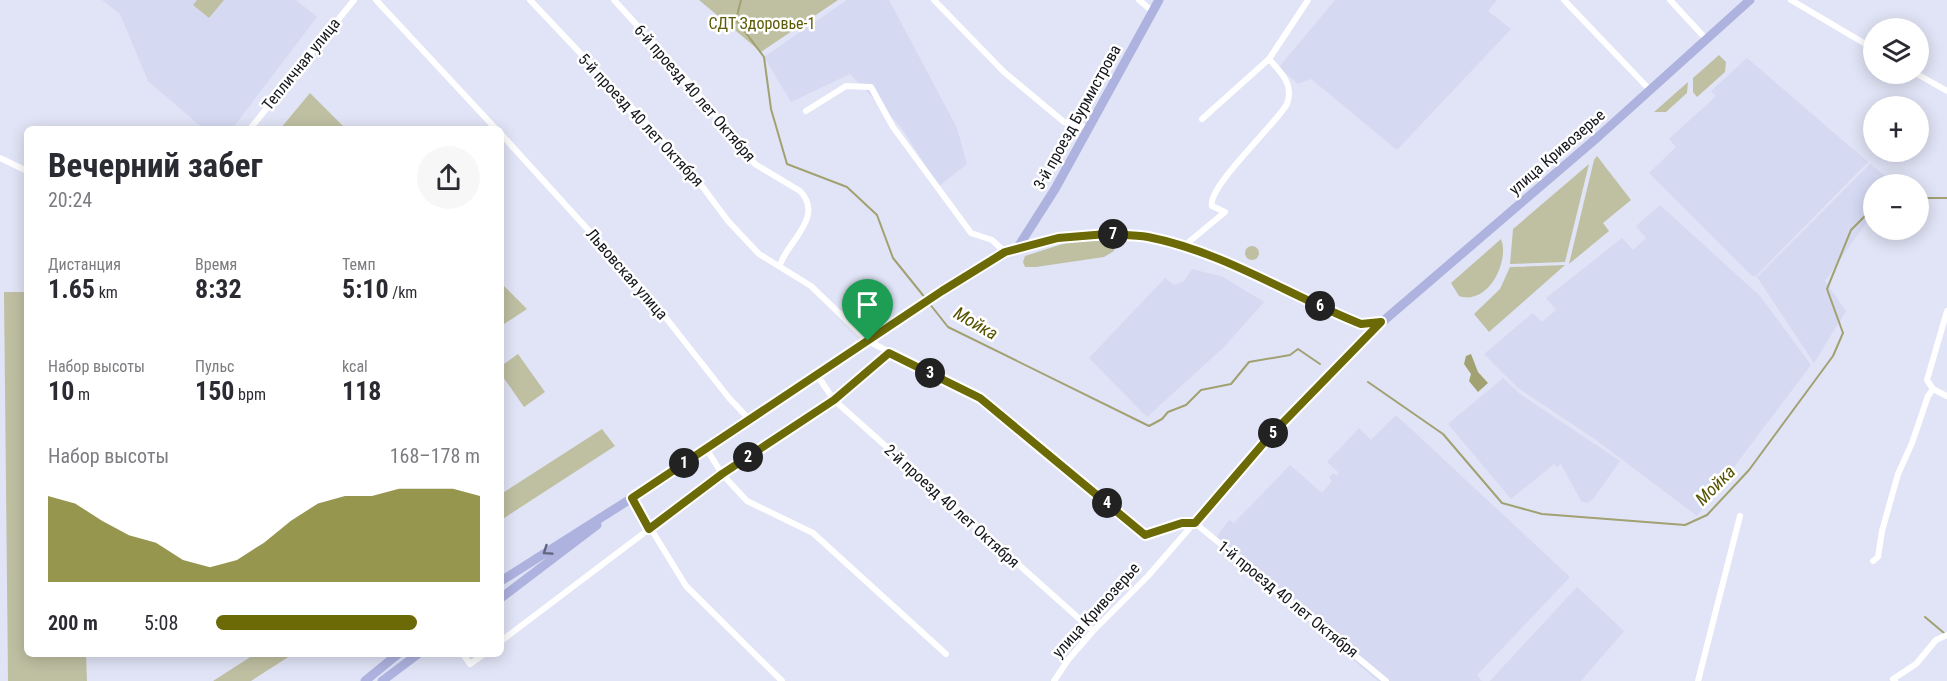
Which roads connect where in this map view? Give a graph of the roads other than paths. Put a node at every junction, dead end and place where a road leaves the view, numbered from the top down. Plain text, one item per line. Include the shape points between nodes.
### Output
1 (354, 0) edge
2 (376, 0) edge
3 (530, 0) edge
4 (614, 0) edge
5 (934, 0) edge
6 (1139, 0) edge
7 (1159, 0) edge
8 (1308, 0) edge
9 (1564, 0) edge
10 (1670, 0) edge
11 (1750, 0) edge
12 (1791, 0) edge
13 (1152, 11) junction
14 (1707, 40) junction
15 (1863, 43) edge
16 (1269, 59) junction
17 (1929, 81) edge
18 (1650, 90) junction
19 (1947, 91) edge
20 (806, 111) dead end
21 (1202, 119) dead end
22 (252, 126) edge
23 (493, 126) edge
24 (1089, 128) junction
25 (504, 137) edge
26 (0, 158) edge
27 (24, 170) edge
28 (1184, 246) junction
29 (1018, 247) junction
30 (1005, 252) junction
31 (780, 265) junction
32 (1947, 311) edge
33 (1381, 322) junction
34 (868, 341) junction
35 (889, 353) junction
36 (817, 375) junction
37 (1933, 389) junction
38 (1947, 396) edge
39 (834, 400) junction
40 (749, 419) junction
41 (706, 448) junction
42 (722, 474) junction
43 (632, 498) junction
44 (615, 509) junction
45 (1740, 516) dead end
46 (1195, 523) junction
47 (649, 529) junction
48 (1873, 561) dead end
49 (504, 579) edge
50 (504, 596) edge
51 (1093, 632) junction
52 (1947, 635) edge
53 (504, 639) edge
54 (946, 654) dead end
55 (394, 657) edge
56 (414, 657) edge
57 (465, 657) edge
58 (480, 657) edge
59 (384, 666) junction
60 (1376, 673) junction
61 (386, 679) edge
62 (1894, 680) edge
63 (356, 681) edge
64 (365, 681) edge
65 (782, 681) edge
66 (1055, 681) edge
67 (1374, 681) edge
68 (1386, 681) edge
69 (1698, 681) edge

1 - 22 street, Тепличная улица
2 - 23 street
3 - 31 street, 5-й проезд 40 лет Октября via 687,165 731,226 759,254
4 - 31 street, 6-й проезд 40 лет Октября via 759,168 805,197 808,209 803,228
5 - 24 street via 1004,72 1064,122
6 - 13 street
7 - 13 main road, 3-й проезд Бурмистрова
8 - 16 street
9 - 18 street
10 - 14 street
11 - 14 main road, улица Кривозерье
12 - 15 street
13 - 24 main road, 3-й проезд Бурмистрова
14 - 18 main road, улица Кривозерье
16 - 21 street
16 - 28 street via 1288,82 1287,104 1212,198 1212,206 1225,212
17 - 19 street
18 - 33 main road, улица Кривозерье
20 - 30 street via 846,86 871,87 893,127 971,233 993,240
24 - 29 main road, 3-й проезд Бурмистрова
25 - 40 street, Львовская улица via 651,299
26 - 27 street
28 - 29 main road via 1146,237 1107,234 1058,238
28 - 33 main road via 1361,324
29 - 30 main road
30 - 34 main road
31 - 34 street, 5-й проезд 40 лет Октября via 826,299
32 - 37 street via 1927,380
33 - 46 street, улица Кривозерье via 1268,438
34 - 35 street, 5-й проезд 40 лет Октября
34 - 36 main road
35 - 39 street
35 - 46 street via 980,398 1145,535 1182,523
36 - 39 street, 2-й проезд 40 лет Октября
36 - 40 main road
37 - 38 street
37 - 48 street via 1898,474 1878,557
39 - 42 street
39 - 51 street, 2-й проезд 40 лет Октября
40 - 41 main road
41 - 42 street
41 - 43 main road
42 - 47 street
42 - 54 street via 747,501 813,533
43 - 44 main road
43 - 47 street
44 -> 49 main road
44 - 50 main road
45 - 69 street
46 - 51 street, улица Кривозерье
46 - 60 street, 1-й проезд 40 лет Октября
47 - 53 street
47 - 65 street via 686,586
51 - 66 street, улица Кривозерье
52 - 62 street via 1936,640 1916,664
55 - 59 main road
56 - 61 main road
57 - 58 street via 470,664
59 - 63 main road
59 - 64 main road
60 - 67 street
60 - 68 street, 1-й проезд 40 лет Октября

